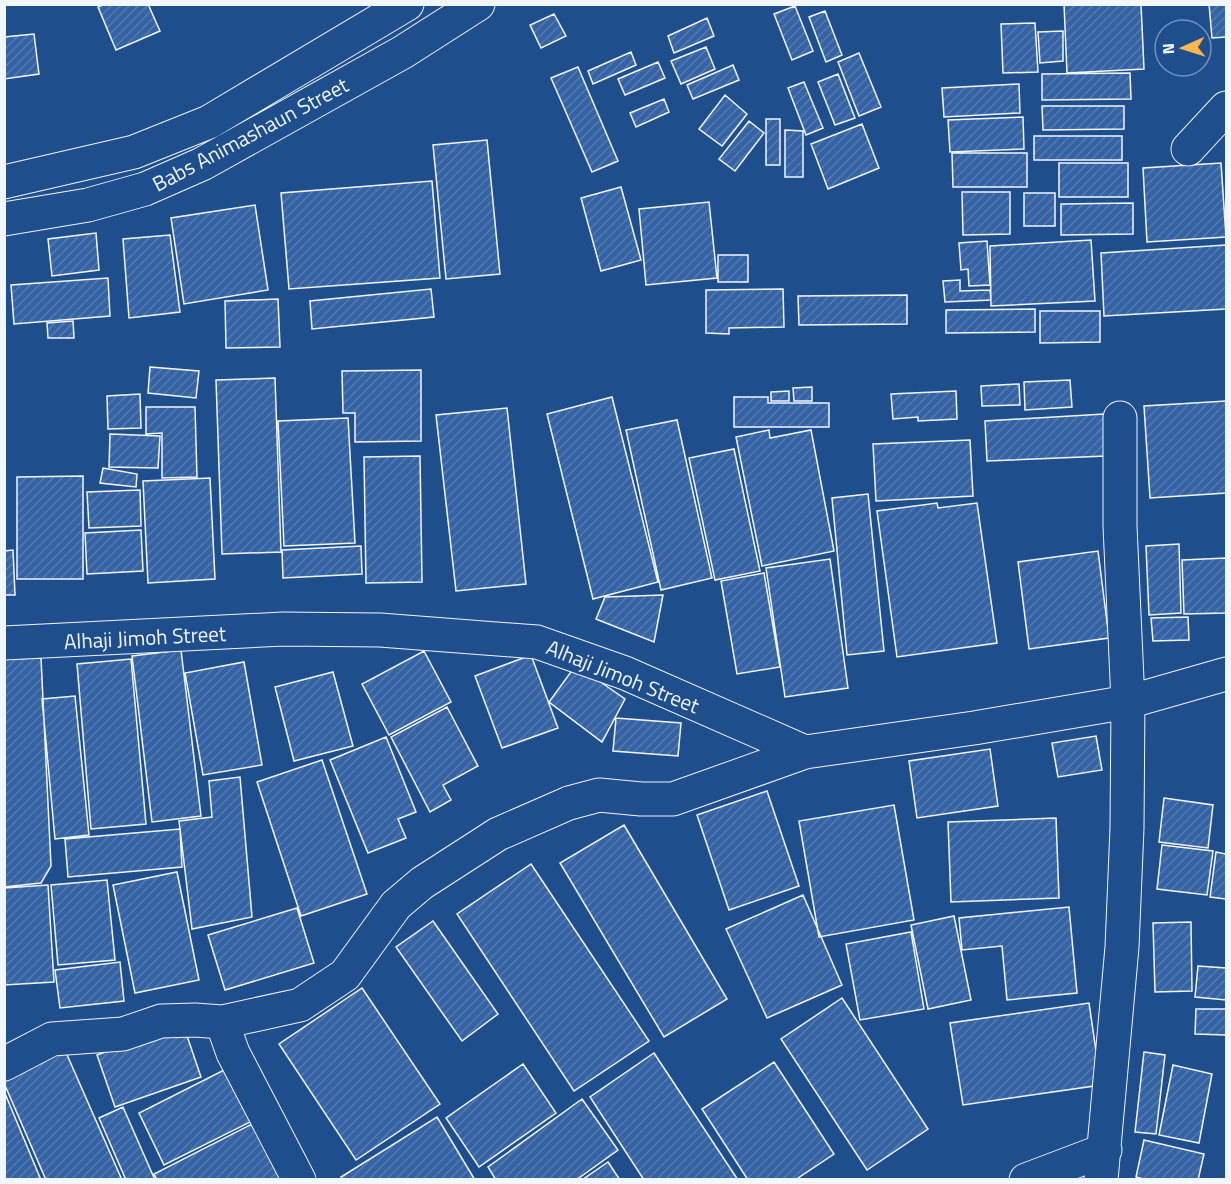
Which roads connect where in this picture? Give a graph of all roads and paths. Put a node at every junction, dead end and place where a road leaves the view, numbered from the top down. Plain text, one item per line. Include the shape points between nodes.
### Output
1 (478, 4) edge
2 (391, 8) edge
3 (1227, 108) edge
4 (1188, 149) dead end
5 (4, 182) edge
6 (4, 219) edge
7 (1120, 418) dead end
8 (4, 643) edge
9 (1227, 674) edge
10 (1128, 702) junction
11 (805, 752) junction
12 (222, 1022) junction
13 (4, 1064) edge
14 (1103, 1165) edge
15 (299, 1179) edge
16 (1026, 1179) edge

1 - 6 street, Babs Animashaun Street via 403,52 202,164 145,189 88,205
2 - 5 street, Babs Animashaun Street via 209,122 134,152
3 - 4 street
7 - 10 street via 1120,526
8 - 11 street, Alhaji Jimoh Street via 284,629 380,630 537,642 625,673
9 - 10 street
10 - 11 street
10 - 14 street via 1122,947
11 - 12 street via 674,799 599,795 569,803 498,834 422,883 396,905 345,975 300,1005
12 - 13 street via 161,1021 123,1034 52,1039
12 - 15 street via 233,1053
14 - 16 street

